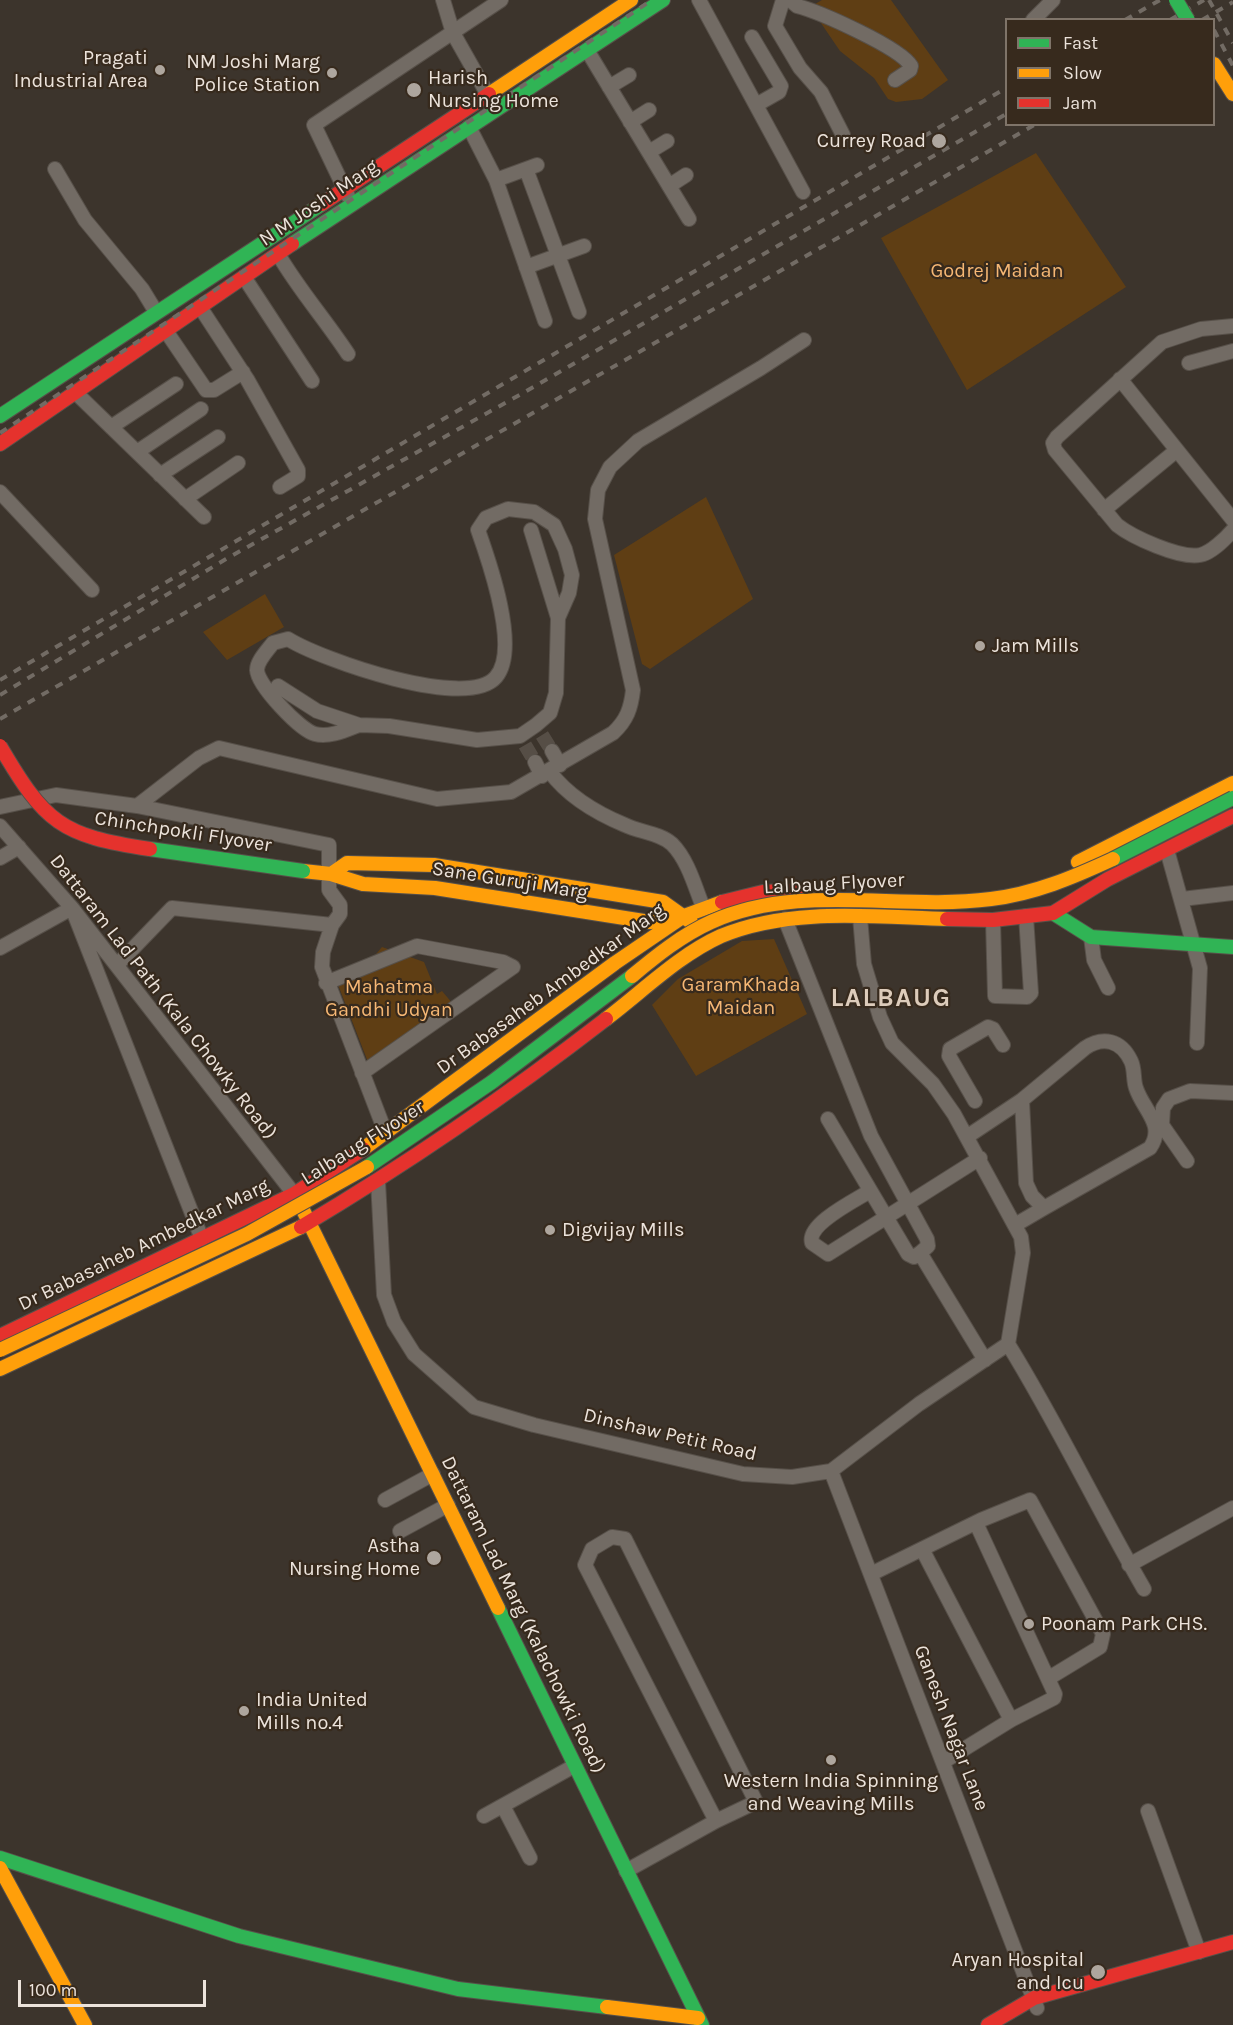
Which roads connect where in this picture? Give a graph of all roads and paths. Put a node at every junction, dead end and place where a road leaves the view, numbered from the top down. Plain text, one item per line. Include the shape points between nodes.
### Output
1 (443, 0) edge
2 (501, 0) edge
3 (631, 0) edge
4 (663, 0) edge
5 (699, 0) edge
6 (783, 0) edge
7 (790, 0) edge
8 (1053, 0) edge
9 (1176, 0) edge
10 (1035, 18) edge
11 (1187, 18) edge
12 (453, 33) junction
13 (752, 37) dead end
14 (587, 50) junction
15 (1215, 66) edge
16 (629, 75) dead end
17 (895, 80) dead end
18 (609, 87) junction
19 (487, 94) junction
20 (1233, 94) edge
21 (756, 105) junction
22 (496, 109) junction
23 (649, 110) dead end
24 (630, 122) junction
25 (469, 127) junction
26 (843, 135) dead end
27 (667, 141) dead end
28 (649, 152) junction
29 (55, 169) dead end
30 (686, 175) dead end
31 (496, 180) junction
32 (669, 186) junction
33 (344, 188) junction
34 (803, 192) dead end
35 (352, 203) junction
36 (689, 219) dead end
37 (584, 246) dead end
38 (278, 254) junction
39 (558, 256) junction
40 (526, 267) junction
41 (244, 277) junction
42 (200, 307) junction
43 (156, 312) junction
44 (579, 312) dead end
45 (545, 321) dead end
46 (1233, 326) edge
47 (166, 331) junction
48 (804, 339) dead end
49 (1233, 351) edge
50 (348, 354) dead end
51 (1190, 363) dead end
52 (243, 372) junction
53 (1120, 379) junction
54 (312, 381) dead end
55 (176, 384) dead end
56 (75, 393) junction
57 (201, 409) dead end
58 (0, 416) edge
59 (111, 427) junction
60 (218, 437) dead end
61 (0, 444) edge
62 (1177, 450) junction
63 (137, 452) junction
64 (238, 463) dead end
65 (160, 475) junction
66 (280, 487) dead end
67 (0, 492) edge
68 (185, 499) junction
69 (1104, 510) junction
70 (204, 517) dead end
71 (1233, 520) edge
72 (531, 530) dead end
73 (1233, 530) edge
74 (92, 590) dead end
75 (558, 618) junction
76 (278, 686) dead end
77 (359, 725) junction
78 (0, 746) edge
79 (552, 751) tunnel mouth
80 (535, 762) tunnel mouth
81 (551, 771) junction
82 (1233, 783) edge
83 (1233, 798) edge
84 (137, 806) junction
85 (1233, 806) edge
86 (0, 807) edge
87 (1233, 816) edge
88 (0, 826) edge
89 (19, 847) junction
90 (1167, 850) junction
91 (0, 858) edge
92 (331, 874) junction
93 (1233, 893) edge
94 (1182, 899) junction
95 (703, 907) junction
96 (72, 908) junction
97 (1053, 913) junction
98 (684, 916) junction
99 (1026, 916) junction
100 (860, 917) junction
101 (785, 919) junction
102 (993, 920) junction
103 (332, 925) junction
104 (1091, 938) junction
105 (712, 942) junction
106 (1191, 943) junction
107 (1233, 947) edge
108 (0, 948) edge
109 (117, 965) junction
110 (326, 983) junction
111 (1108, 987) dead end
112 (1197, 1043) dead end
113 (1003, 1045) dead end
114 (362, 1073) junction
115 (1233, 1094) edge
116 (1022, 1100) junction
117 (954, 1114) junction
118 (828, 1119) dead end
119 (386, 1134) junction
120 (968, 1136) junction
121 (980, 1158) junction
122 (1187, 1161) dead end
123 (378, 1181) junction
124 (870, 1191) junction
125 (294, 1194) junction
126 (910, 1203) junction
127 (1044, 1208) junction
128 (886, 1217) junction
129 (310, 1221) junction
130 (1018, 1231) junction
131 (202, 1239) junction
132 (920, 1253) junction
133 (0, 1336) edge
134 (1008, 1344) junction
135 (0, 1350) edge
136 (0, 1357) edge
137 (985, 1360) junction
138 (0, 1369) edge
139 (831, 1471) junction
140 (433, 1474) junction
141 (385, 1500) dead end
142 (448, 1505) junction
143 (1233, 1508) edge
144 (976, 1523) junction
145 (400, 1531) dead end
146 (922, 1549) junction
147 (1130, 1564) junction
148 (871, 1574) junction
149 (1144, 1589) dead end
150 (1049, 1678) junction
151 (1011, 1720) junction
152 (943, 1762) junction
153 (574, 1766) junction
154 (503, 1806) junction
155 (1148, 1811) dead end
156 (484, 1816) dead end
157 (716, 1821) junction
158 (0, 1858) edge
159 (530, 1858) dead end
160 (0, 1868) edge
161 (626, 1871) junction
162 (1233, 1942) edge
163 (1233, 1950) edge
164 (1199, 1952) junction
165 (1036, 2003) junction
166 (700, 2022) edge
167 (85, 2025) edge
168 (988, 2025) edge
169 (1008, 2025) edge

1 - 12 street
2 - 12 street
3 - 19 main road, N M Joshi Marg
4 - 14 main road, N M Joshi Marg
5 - 21 street
6 - 26 street via 776,26 800,68 821,92
7 - 17 street via 854,27 901,55 911,66
8 - 10 street
9 - 11 main road, bridge
12 - 19 street
12 - 33 street via 314,125
13 - 21 street via 781,86 779,93
14 - 18 street
14 - 22 main road, N M Joshi Marg
15 - 20 main road
16 - 18 street
18 - 24 street
19 - 22 street
19 - 33 main road, N M Joshi Marg
21 - 34 street
22 - 25 main road, N M Joshi Marg
23 - 24 street
24 - 28 street
25 - 31 street
25 - 35 main road, N M Joshi Marg
27 - 28 street
28 - 32 street
29 - 43 street via 84,220 142,289
30 - 32 street
31 - 39 street via 531,167
31 - 40 street
32 - 36 street
33 - 35 street
33 - 43 main road, N M Joshi Marg
35 - 38 main road, N M Joshi Marg
37 - 39 street
38 - 41 main road, N M Joshi Marg
38 - 50 street via 302,294
39 - 40 street
39 - 44 street
40 - 45 street
41 - 42 main road, N M Joshi Marg
41 - 54 street
42 - 47 main road, N M Joshi Marg
42 - 52 street
43 - 58 main road, N M Joshi Marg
46 - 53 street via 1200,329 1162,342
47 - 52 street via 206,390 214,390
47 - 56 main road, N M Joshi Marg
48 - 81 street via 638,441 610,467 598,490 595,519 633,690 631,708 613,733
49 - 51 street
52 - 66 street via 298,471 298,476
53 - 62 street
53 - 69 street via 1053,443
55 - 59 street
56 - 59 street
56 - 61 main road, N M Joshi Marg
57 - 63 street
59 - 63 street
60 - 65 street
62 - 69 street
62 - 71 street
63 - 65 street
64 - 68 street
65 - 68 street
67 - 74 street
68 - 70 street
69 - 73 street via 1126,532 1191,555 1206,553
72 - 75 street
75 - 77 street via 556,693 539,730 523,740 477,740
75 - 77 street via 572,575 554,525 534,512 508,509 486,518 478,530 500,601 505,633 498,676 483,687 461,688 386,677 322,657 288,639 273,643 258,664 259,679 265,689 313,734 324,735
76 - 77 street via 317,711
78 - 92 main road, Chinchpokli Flyover, bridge via 33,802 54,822 77,834 101,842
79 - 81 street
80 - 81 street
81 - 84 street via 511,792 437,799 219,748
81 - 95 street via 562,788 582,802 672,844
82 - 95 main road, Dr Babasaheb Ambedkar Marg via 1043,878 991,890 763,892
83 - 135 main road, Lalbaug Flyover, bridge via 1039,890 989,899 818,900 763,905 711,922 675,942 520,1063 378,1160 273,1222
84 - 86 street via 56,795
84 - 92 street via 329,845
85 - 136 main road, Lalbaug Flyover, bridge via 1043,896 990,905 765,911 718,926 684,946 529,1066 396,1157 280,1227
87 - 90 main road
88 - 89 street, Dattaram Lad Path (Kala Chowky Road)
89 - 91 street
89 - 96 street, Dattaram Lad Path (Kala Chowky Road)
90 - 94 street
90 - 97 main road via 1108,879
92 - 98 main road, Sane Guruji Marg via 363,884 435,888 650,922
92 - 98 main road via 347,863 434,865 663,902
92 - 103 street via 329,890 340,906 340,914
93 - 94 street
94 - 106 street
95 - 98 main road, Dr Babasaheb Ambedkar Marg
96 - 108 street
96 - 109 street, Dattaram Lad Path (Kala Chowky Road)
96 - 131 street
97 - 99 main road
97 - 104 main road
98 - 105 main road
98 - 119 main road, Dr Babasaheb Ambedkar Marg
99 - 102 main road
99 - 102 street via 1031,993 1027,997 995,996
100 - 101 main road
100 - 102 main road
100 - 117 street via 864,964 892,1043 933,1084
101 - 105 main road
101 - 126 street via 871,1136
103 - 109 street via 172,908
103 - 110 street via 323,952
104 - 106 main road
104 - 111 street via 1094,960
105 - 123 main road via 690,954 535,1074
106 - 107 main road
106 - 112 street via 1200,968
109 - 125 street, Dattaram Lad Path (Kala Chowky Road)
110 - 114 street
110 - 114 street via 417,946 503,962 513,968
113 - 117 street via 988,1026 950,1049 949,1056 976,1100
114 - 119 street
115 - 122 street via 1190,1091 1169,1100 1163,1108 1162,1125
116 - 120 street
116 - 127 street via 1026,1184
116 - 127 street via 1096,1040 1108,1040 1122,1048 1132,1062 1138,1095 1156,1125 1156,1139 1150,1148
117 - 120 street
118 - 124 street
119 - 125 main road, Dr Babasaheb Ambedkar Marg
120 - 121 street
121 - 126 street
121 - 130 street
123 - 129 main road
123 - 139 street, Dinshaw Petit Road via 387,1307 414,1354 474,1407 743,1474 792,1477
124 - 128 street
124 - 128 street via 821,1221 812,1233 812,1243 828,1254
125 - 129 main road, Dattaram Lad Marg (Kalachowki Road)
125 - 131 main road, Dr Babasaheb Ambedkar Marg
126 - 128 street
126 - 132 street via 928,1242
127 - 130 street
128 - 132 street via 908,1254 914,1257
129 - 138 main road via 175,1289
129 - 140 main road, Dattaram Lad Marg (Kalachowki Road)
130 - 134 street via 1023,1253
131 - 133 main road, Dr Babasaheb Ambedkar Marg
132 - 137 street
134 - 137 street, Dinshaw Petit Road
134 - 147 street
137 - 139 street, Dinshaw Petit Road
139 - 148 street, Ganesh Nagar Lane
140 - 141 street
140 - 142 main road, Dattaram Lad Marg (Kalachowki Road)
142 - 145 street
142 - 153 main road, Dattaram Lad Marg (Kalachowki Road)
143 - 147 street
144 - 146 street
144 - 150 street
144 - 150 street via 1030,1500 1103,1634 1100,1647
146 - 148 street
146 - 151 street
147 - 149 street
148 - 152 street, Ganesh Nagar Lane
150 - 151 street via 1054,1698
151 - 152 street
152 - 165 street, Ganesh Nagar Lane
153 - 154 street
153 - 161 main road, Dattaram Lad Marg (Kalachowki Road)
154 - 156 street
154 - 159 street
155 - 164 street
157 - 157 street via 756,1802 625,1539 612,1537 591,1549 585,1565
157 - 161 street
158 - 166 main road via 239,1936 458,1989
160 - 167 main road
161 - 166 main road, Dattaram Lad Marg (Kalachowki Road)
162 - 164 main road
163 - 165 main road
164 - 165 main road
165 - 168 main road
165 - 169 main road

